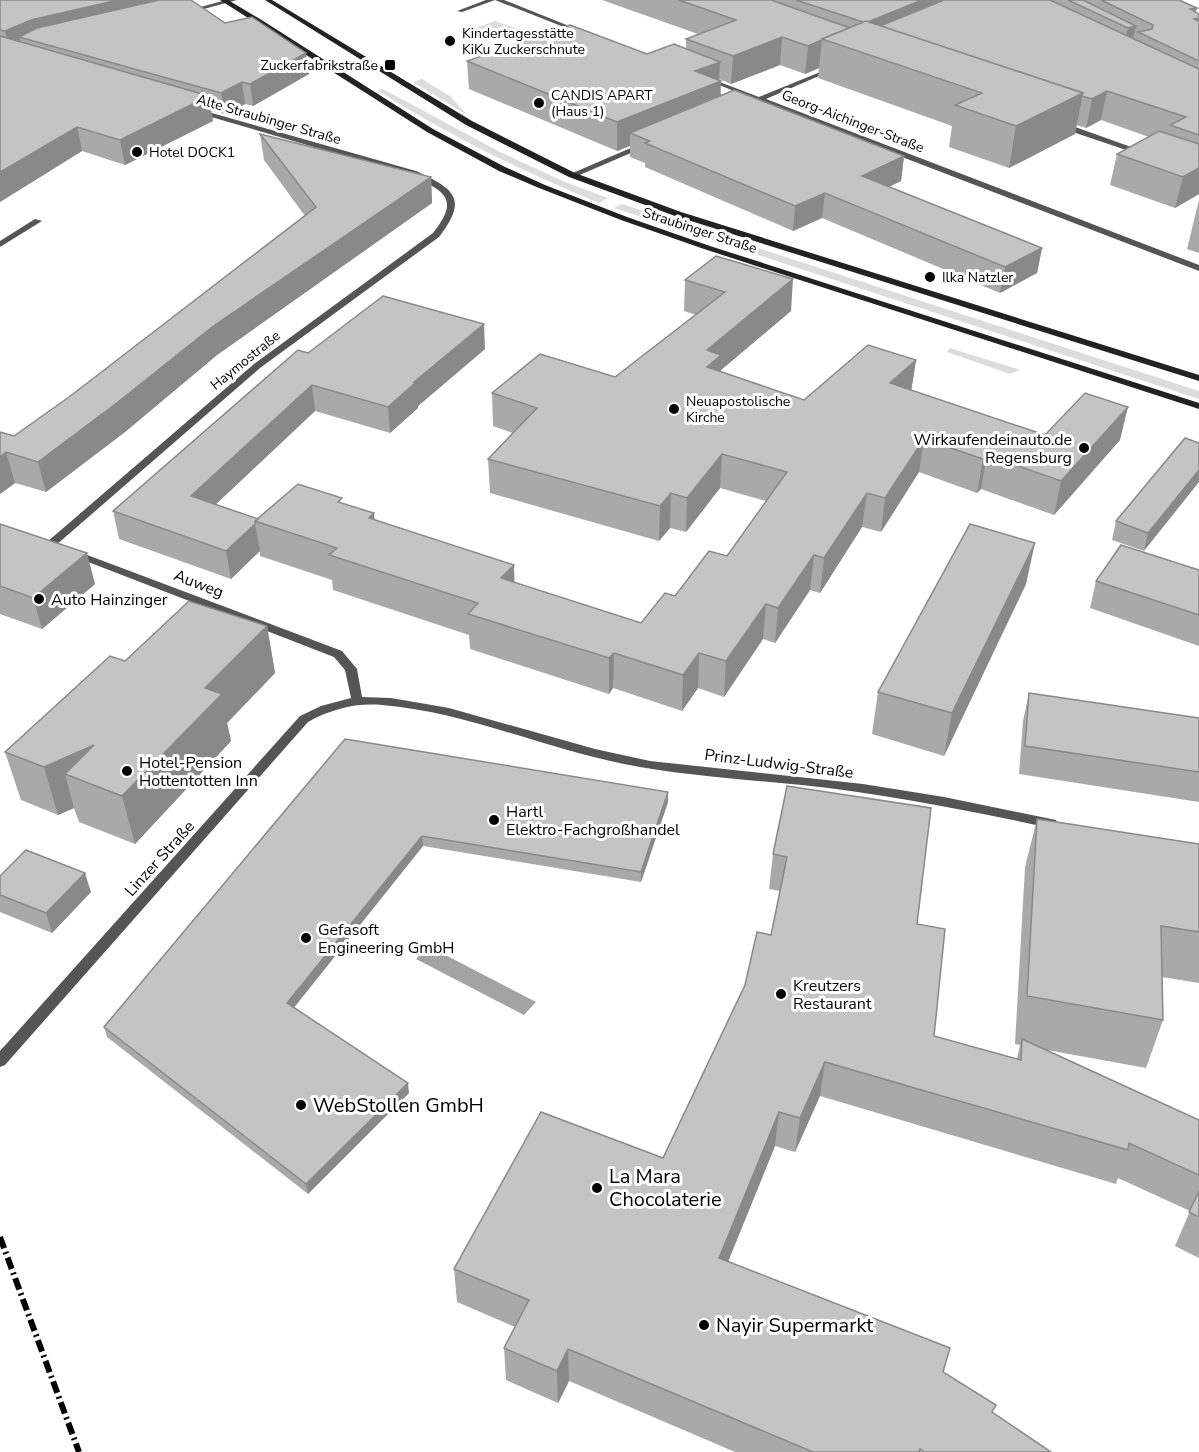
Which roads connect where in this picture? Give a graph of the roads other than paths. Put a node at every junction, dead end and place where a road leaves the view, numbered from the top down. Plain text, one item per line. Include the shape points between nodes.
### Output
1 (268, 0) edge
2 (492, 0) edge
3 (498, 0) edge
4 (228, 1) edge
5 (460, 11) dead end
6 (182, 13) edge
7 (587, 34) edge
8 (841, 64) edge
9 (694, 75) edge
10 (759, 99) junction
11 (749, 103) edge
12 (192, 109) edge
13 (1048, 120) edge
14 (647, 145) edge
15 (1154, 157) edge
16 (572, 175) junction
17 (453, 201) joint
18 (38, 221) dead end
19 (0, 245) edge
20 (1199, 268) edge
21 (1199, 378) edge
22 (1199, 405) edge
23 (46, 542) joint
24 (357, 701) junction
25 (1063, 825) edge
26 (0, 1060) edge

1 - 16 main road, Straubinger Straße via 469,123
2 - 5 street
3 - 7 street
4 - 6 street
4 - 22 main road, Straubinger Straße via 438,136 553,192 732,256
8 - 10 street
9 - 10 street, Georg-Aichinger-Straße
10 - 11 street
10 - 20 street, Georg-Aichinger-Straße
12 - 17 street, Alte Straubinger Straße via 413,173 445,189
13 - 15 street
14 - 16 street
16 - 21 main road, Straubinger Straße via 678,214
17 - 23 street, Haymostraße via 451,218 436,235 257,366
18 - 19 street
23 - 24 street, Auweg via 338,654 351,669
24 - 25 street, Prinz-Ludwig-Straße via 427,707 626,761 837,785
24 - 26 street, Linzer Straße via 324,707 304,720

